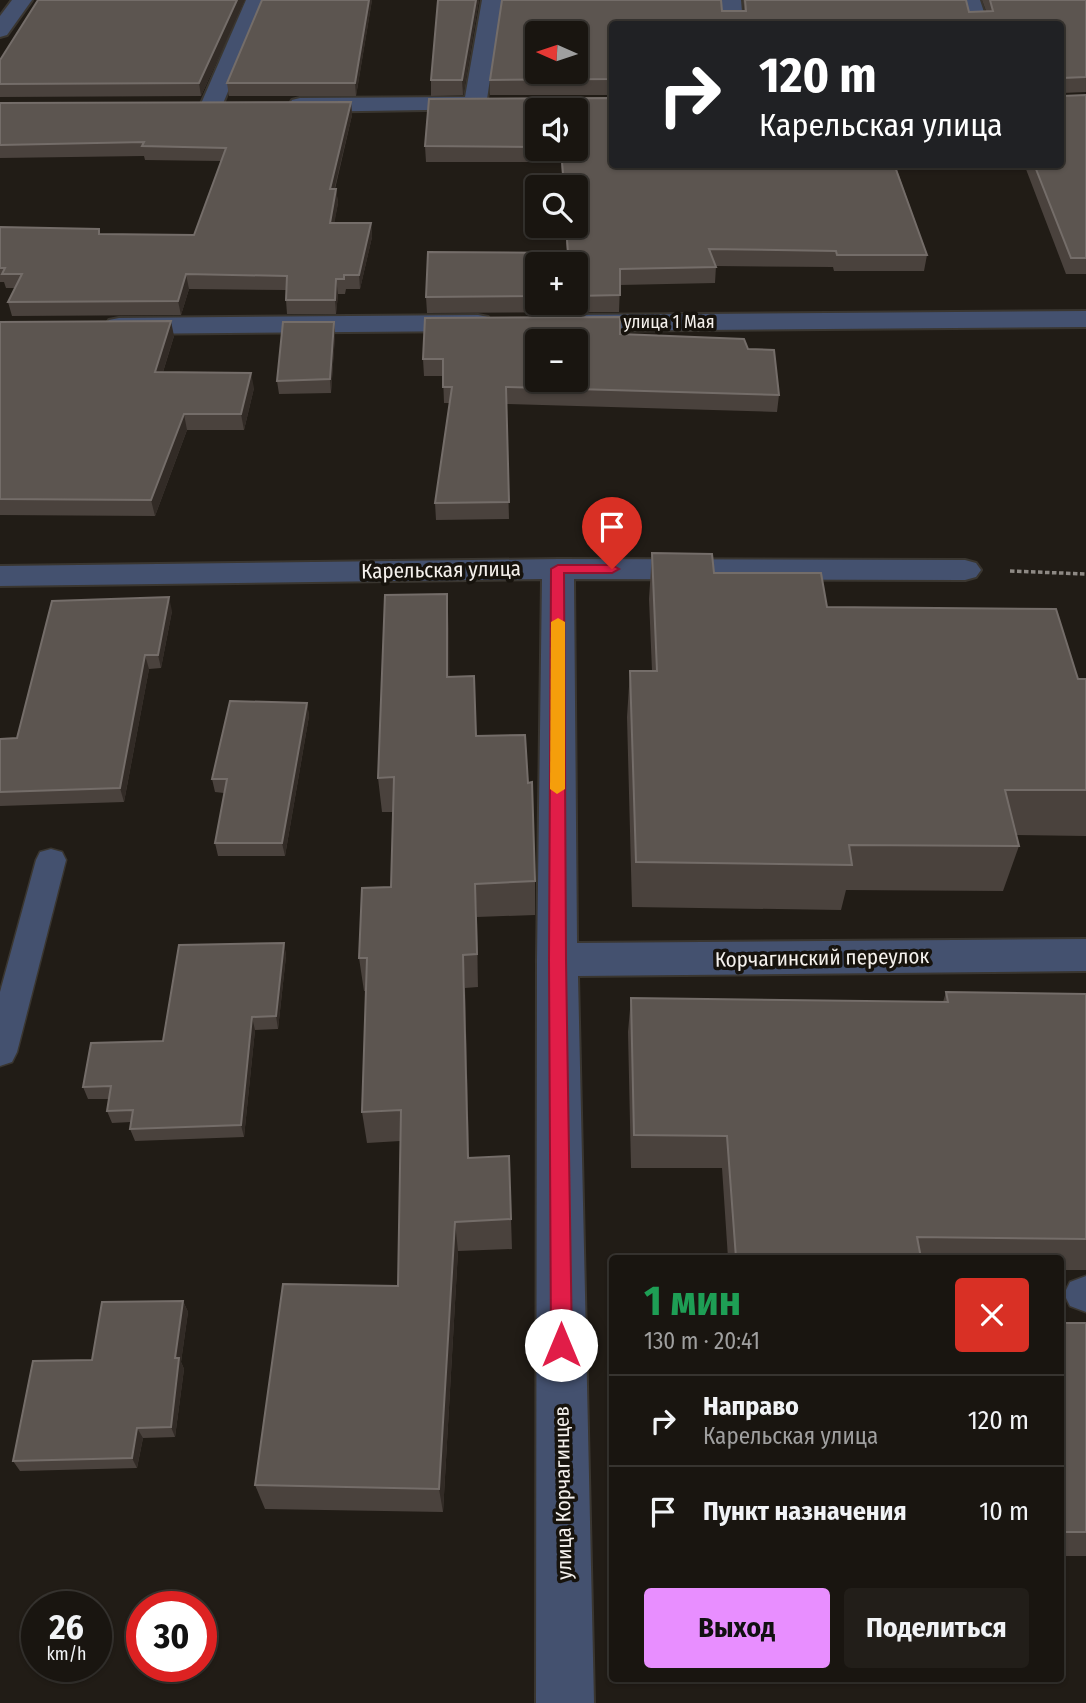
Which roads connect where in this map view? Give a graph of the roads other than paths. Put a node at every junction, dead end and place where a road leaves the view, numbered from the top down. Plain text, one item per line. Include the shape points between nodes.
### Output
1 (22, 0) edge
2 (256, 0) edge
3 (492, 0) edge
4 (731, 0) edge
5 (970, 0) edge
6 (733, 21) edge
7 (977, 21) edge
8 (0, 31) edge
9 (475, 104) junction
10 (502, 104) edge
11 (280, 105) edge
12 (184, 106) edge
13 (211, 106) junction
14 (238, 106) edge
15 (1086, 319) edge
16 (501, 323) edge
17 (543, 323) edge
18 (97, 326) edge
19 (558, 569) junction
20 (965, 570) road end
21 (0, 576) edge
22 (51, 860) dead end
23 (1086, 955) edge
24 (557, 960) junction
25 (0, 1052) edge
26 (565, 1703) edge

1 - 8 street
2 - 13 street
3 - 9 street
4 - 6 street
5 - 7 street
9 - 10 street
9 - 11 street
12 - 13 street
13 - 14 street
15 - 17 street, улица 1 Мая
16 - 18 street
19 - 20 street, Карельская улица
19 - 21 street, Карельская улица
19 - 24 street, улица Корчагинцев
22 - 25 lane
23 - 24 street, Корчагинский переулок
24 - 26 street, улица Корчагинцев

